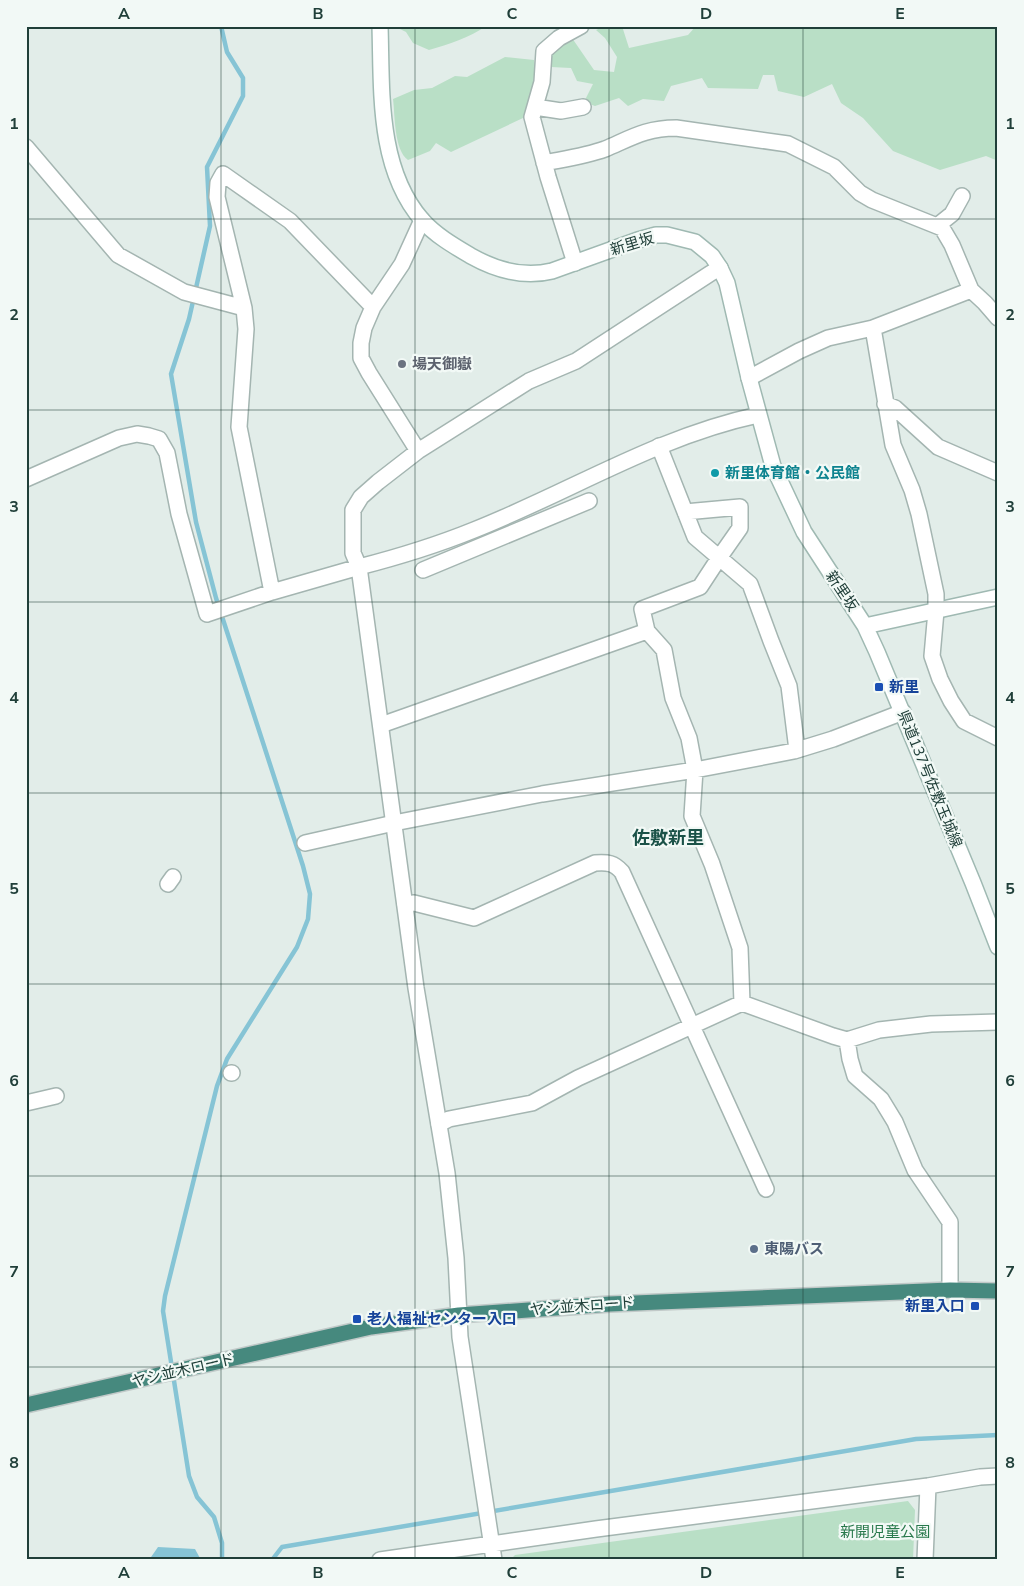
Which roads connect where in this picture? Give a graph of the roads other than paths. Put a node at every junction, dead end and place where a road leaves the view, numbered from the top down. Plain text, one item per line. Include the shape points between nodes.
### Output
1 (380, 26) edge
2 (553, 26) edge
3 (582, 26) edge
4 (555, 42) junction
5 (535, 107) junction
6 (583, 107) dead end
7 (26, 147) edge
8 (544, 163) junction
9 (962, 196) dead end
10 (422, 220) junction
11 (937, 226) junction
12 (576, 263) junction
13 (720, 268) junction
14 (971, 290) junction
15 (992, 300) edge
16 (372, 307) junction
17 (244, 308) junction
18 (998, 318) edge
19 (873, 328) junction
20 (749, 378) junction
21 (885, 404) junction
22 (758, 415) junction
23 (659, 446) junction
24 (418, 450) junction
25 (998, 473) edge
26 (26, 479) edge
27 (589, 501) dead end
28 (530, 505) junction
29 (685, 512) junction
30 (549, 518) junction
31 (718, 558) junction
32 (359, 567) junction
33 (423, 570) dead end
34 (272, 592) junction
35 (998, 597) edge
36 (936, 611) junction
37 (865, 626) junction
38 (647, 631) junction
39 (903, 712) junction
40 (381, 724) junction
41 (998, 738) edge
42 (797, 750) junction
43 (695, 770) junction
44 (394, 823) junction
45 (305, 843) dead end
46 (405, 904) junction
47 (998, 947) edge
48 (742, 1003) junction
49 (998, 1022) edge
50 (694, 1026) junction
51 (848, 1040) junction
52 (56, 1096) dead end
53 (26, 1103) edge
54 (439, 1124) junction
55 (766, 1189) dead end
56 (950, 1290) junction
57 (998, 1291) edge
58 (459, 1315) junction
59 (26, 1406) edge
60 (998, 1476) edge
61 (928, 1486) junction
62 (493, 1552) edge
63 (380, 1560) edge
64 (925, 1560) edge

1 - 10 street, 新里坂 via 382,95 390,154 404,191
2 - 4 street
3 - 4 street
4 - 5 street via 544,51 542,82
5 - 6 street via 561,111
5 - 8 street via 532,117
7 - 17 street via 118,255 186,293
8 - 11 street via 603,149 658,128 769,140 788,144 834,167 860,193 872,200
8 - 12 street
9 - 11 street via 952,214
10 - 12 street, 新里坂 via 462,250 488,264 514,272 539,274
10 - 16 street via 402,264
11 - 14 street via 942,228 952,245
12 - 13 street, 新里坂 via 638,240 667,235 695,242 712,256
13 - 20 street, 新里坂 via 727,283
13 - 24 street via 576,361 529,381
14 - 15 street
14 - 19 street
15 - 18 street
16 - 17 street via 290,221 223,174 218,183 217,197
16 - 24 street via 364,328 361,358
17 - 34 street via 246,329 239,427
19 - 20 street via 828,338
19 - 21 street
20 - 22 street, 新里坂
21 - 25 street via 895,408 938,447
21 - 36 street via 893,445 919,514 936,594
22 - 23 street
22 - 37 street, 新里坂 via 773,466 800,524
23 - 28 street
23 - 29 street
24 - 32 street via 362,497 353,510 353,553
26 - 34 street via 120,438 137,434 159,440 167,453 179,514 207,614
27 - 30 street
28 - 30 street
28 - 32 street via 475,530 408,554
29 - 31 street via 695,537
29 - 31 street via 740,507 740,528
30 - 33 street
31 - 38 street via 700,588 642,608
31 - 42 street via 750,584 789,686
32 - 34 street
32 - 40 street
35 - 36 street
36 - 37 street
36 - 41 street via 932,656 940,679 964,720
37 - 39 street, 県道137号佐敷玉城線
38 - 40 street
38 - 43 street via 664,650
39 - 42 street
39 - 47 street, 県道137号佐敷玉城線
40 - 44 street
42 - 43 street
43 - 44 street via 542,794
43 - 48 street via 692,816 740,948
44 - 45 street
44 - 46 street
46 - 50 street via 414,903 474,918 595,863 616,865
46 - 54 street
48 - 50 street
48 - 51 street
49 - 51 street via 879,1030
50 - 54 street via 578,1078 532,1103 449,1119
50 - 55 street
51 - 56 street via 855,1076 881,1099 895,1122 915,1170 950,1222
52 - 53 street
54 - 58 street via 453,1222
56 - 57 highway, ヤシ並木ロード
56 - 58 highway, ヤシ並木ロード via 610,1304
58 - 59 highway, ヤシ並木ロード via 371,1327
58 - 62 street
60 - 61 street
61 - 62 street via 596,1529
61 - 64 street
62 - 63 street

